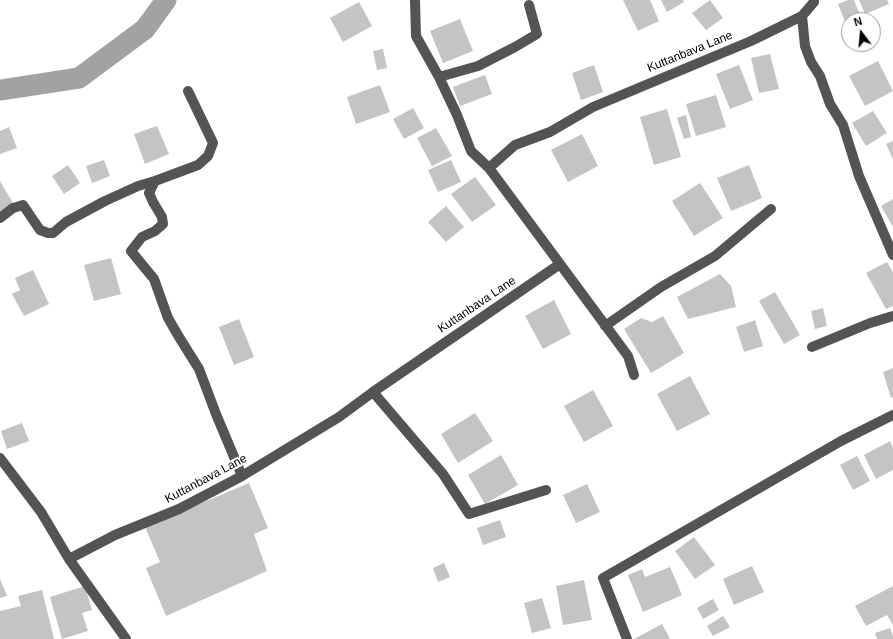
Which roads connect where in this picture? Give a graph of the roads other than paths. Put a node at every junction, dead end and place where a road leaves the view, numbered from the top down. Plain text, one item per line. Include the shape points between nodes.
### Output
1 (415, 0) edge
2 (814, 0) edge
3 (529, 6) dead end
4 (802, 16) junction
5 (439, 77) junction
6 (188, 91) dead end
7 (489, 168) junction
8 (155, 182) junction
9 (771, 209) dead end
10 (0, 218) edge
11 (893, 255) edge
12 (560, 264) junction
13 (893, 316) edge
14 (605, 326) junction
15 (812, 347) dead end
16 (634, 375) dead end
17 (373, 392) junction
18 (893, 415) edge
19 (0, 458) edge
20 (242, 476) junction
21 (546, 490) dead end
22 (69, 559) junction
23 (126, 639) edge
24 (627, 639) edge

1 - 5 street via 416,36
2 - 4 street, Kuttanbava Lane
3 - 5 street via 537,34 478,66
4 - 7 street, Kuttanbava Lane via 751,41 593,107 550,132 515,144
4 - 11 street via 805,46 811,62 820,76 830,104 843,125 859,176
5 - 7 street via 471,151
6 - 8 street via 213,143 208,156 198,165
7 - 12 street
8 - 10 street via 138,186 82,212 53,233 40,230 23,205 12,208
8 - 20 street via 149,192 164,224 142,237 131,251 154,279 168,318 199,369
9 - 14 street via 715,256
12 - 14 street
12 - 17 street, Kuttanbava Lane
13 - 15 street
14 - 16 street via 628,356
17 - 20 street, Kuttanbava Lane via 339,417
17 - 21 street via 443,474 469,514
18 - 24 street via 841,441 603,578
19 - 22 street via 41,512
20 - 22 street, Kuttanbava Lane via 179,509 115,535
22 - 23 street

